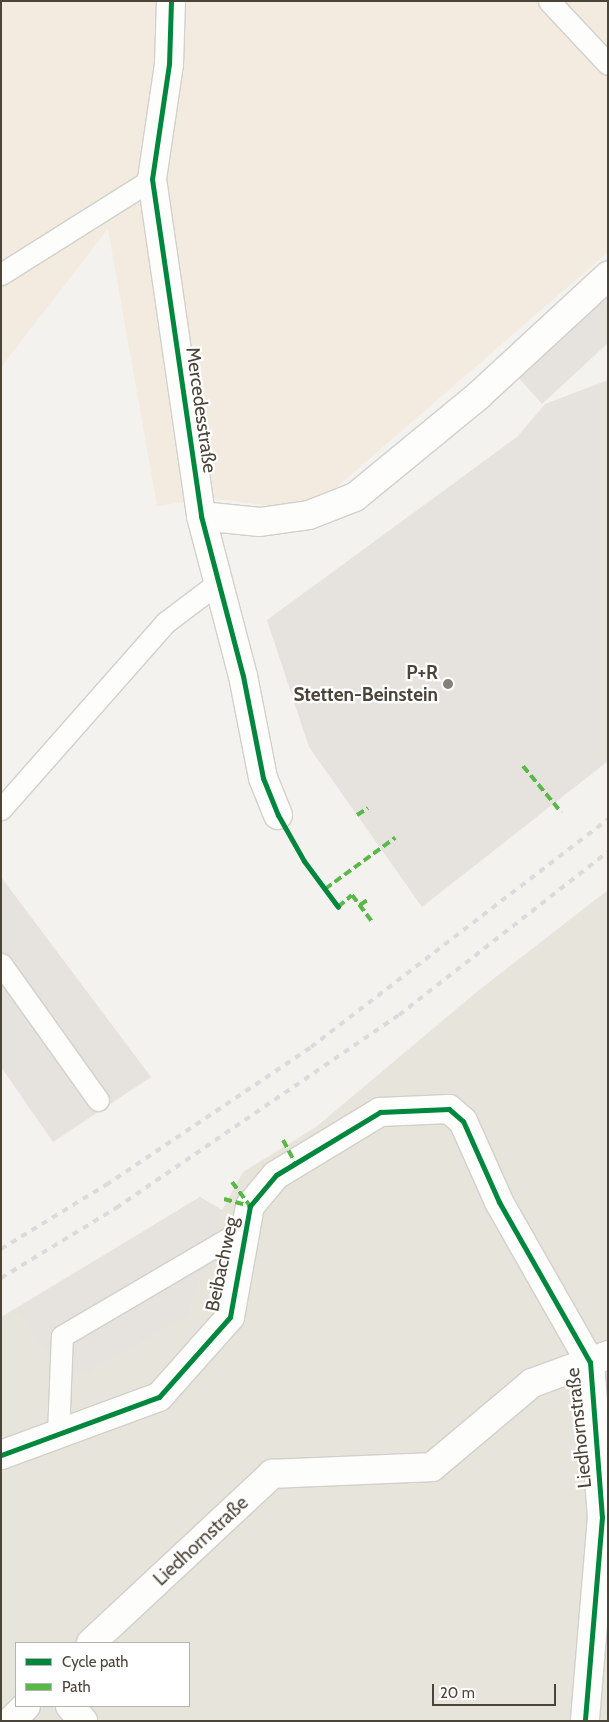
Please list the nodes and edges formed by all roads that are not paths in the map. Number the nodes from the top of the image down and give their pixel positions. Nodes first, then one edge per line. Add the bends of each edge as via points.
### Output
1 (171, 1) edge
2 (549, 1) edge
3 (608, 64) edge
4 (152, 179) junction
5 (1, 274) edge
6 (608, 276) edge
7 (201, 516) junction
8 (219, 582) junction
9 (1, 809) edge
10 (278, 815) dead end
11 (1, 964) edge
12 (98, 1100) dead end
13 (449, 1109) joint
14 (243, 1230) junction
15 (599, 1359) edge
16 (58, 1434) junction
17 (1, 1455) edge
18 (92, 1642) edge
19 (25, 1707) edge
20 (71, 1707) edge
21 (11, 1721) edge
22 (83, 1721) edge
23 (585, 1721) edge

1 - 4 street, Mercedesstraße via 169,64
2 - 3 lane
4 - 5 lane
4 - 7 street, Mercedesstraße
6 - 7 street via 479,395 355,497 310,515 260,522
7 - 8 street, Mercedesstraße
8 - 9 lane via 166,622
8 - 10 street, Mercedesstraße via 263,778
11 - 12 lane
13 - 14 street, Beibachweg via 380,1112 276,1175 250,1206
13 - 15 street, Liedhornstraße via 463,1121 499,1202
14 - 16 street, Beibachweg via 230,1317 166,1389 159,1396
14 - 16 lane via 62,1336
15 - 18 street, Liedhornstraße via 532,1383 432,1467 272,1474
15 - 23 street, Liedhornstraße via 602,1517
16 - 17 street, Beibachweg
19 - 21 street
20 - 22 street

